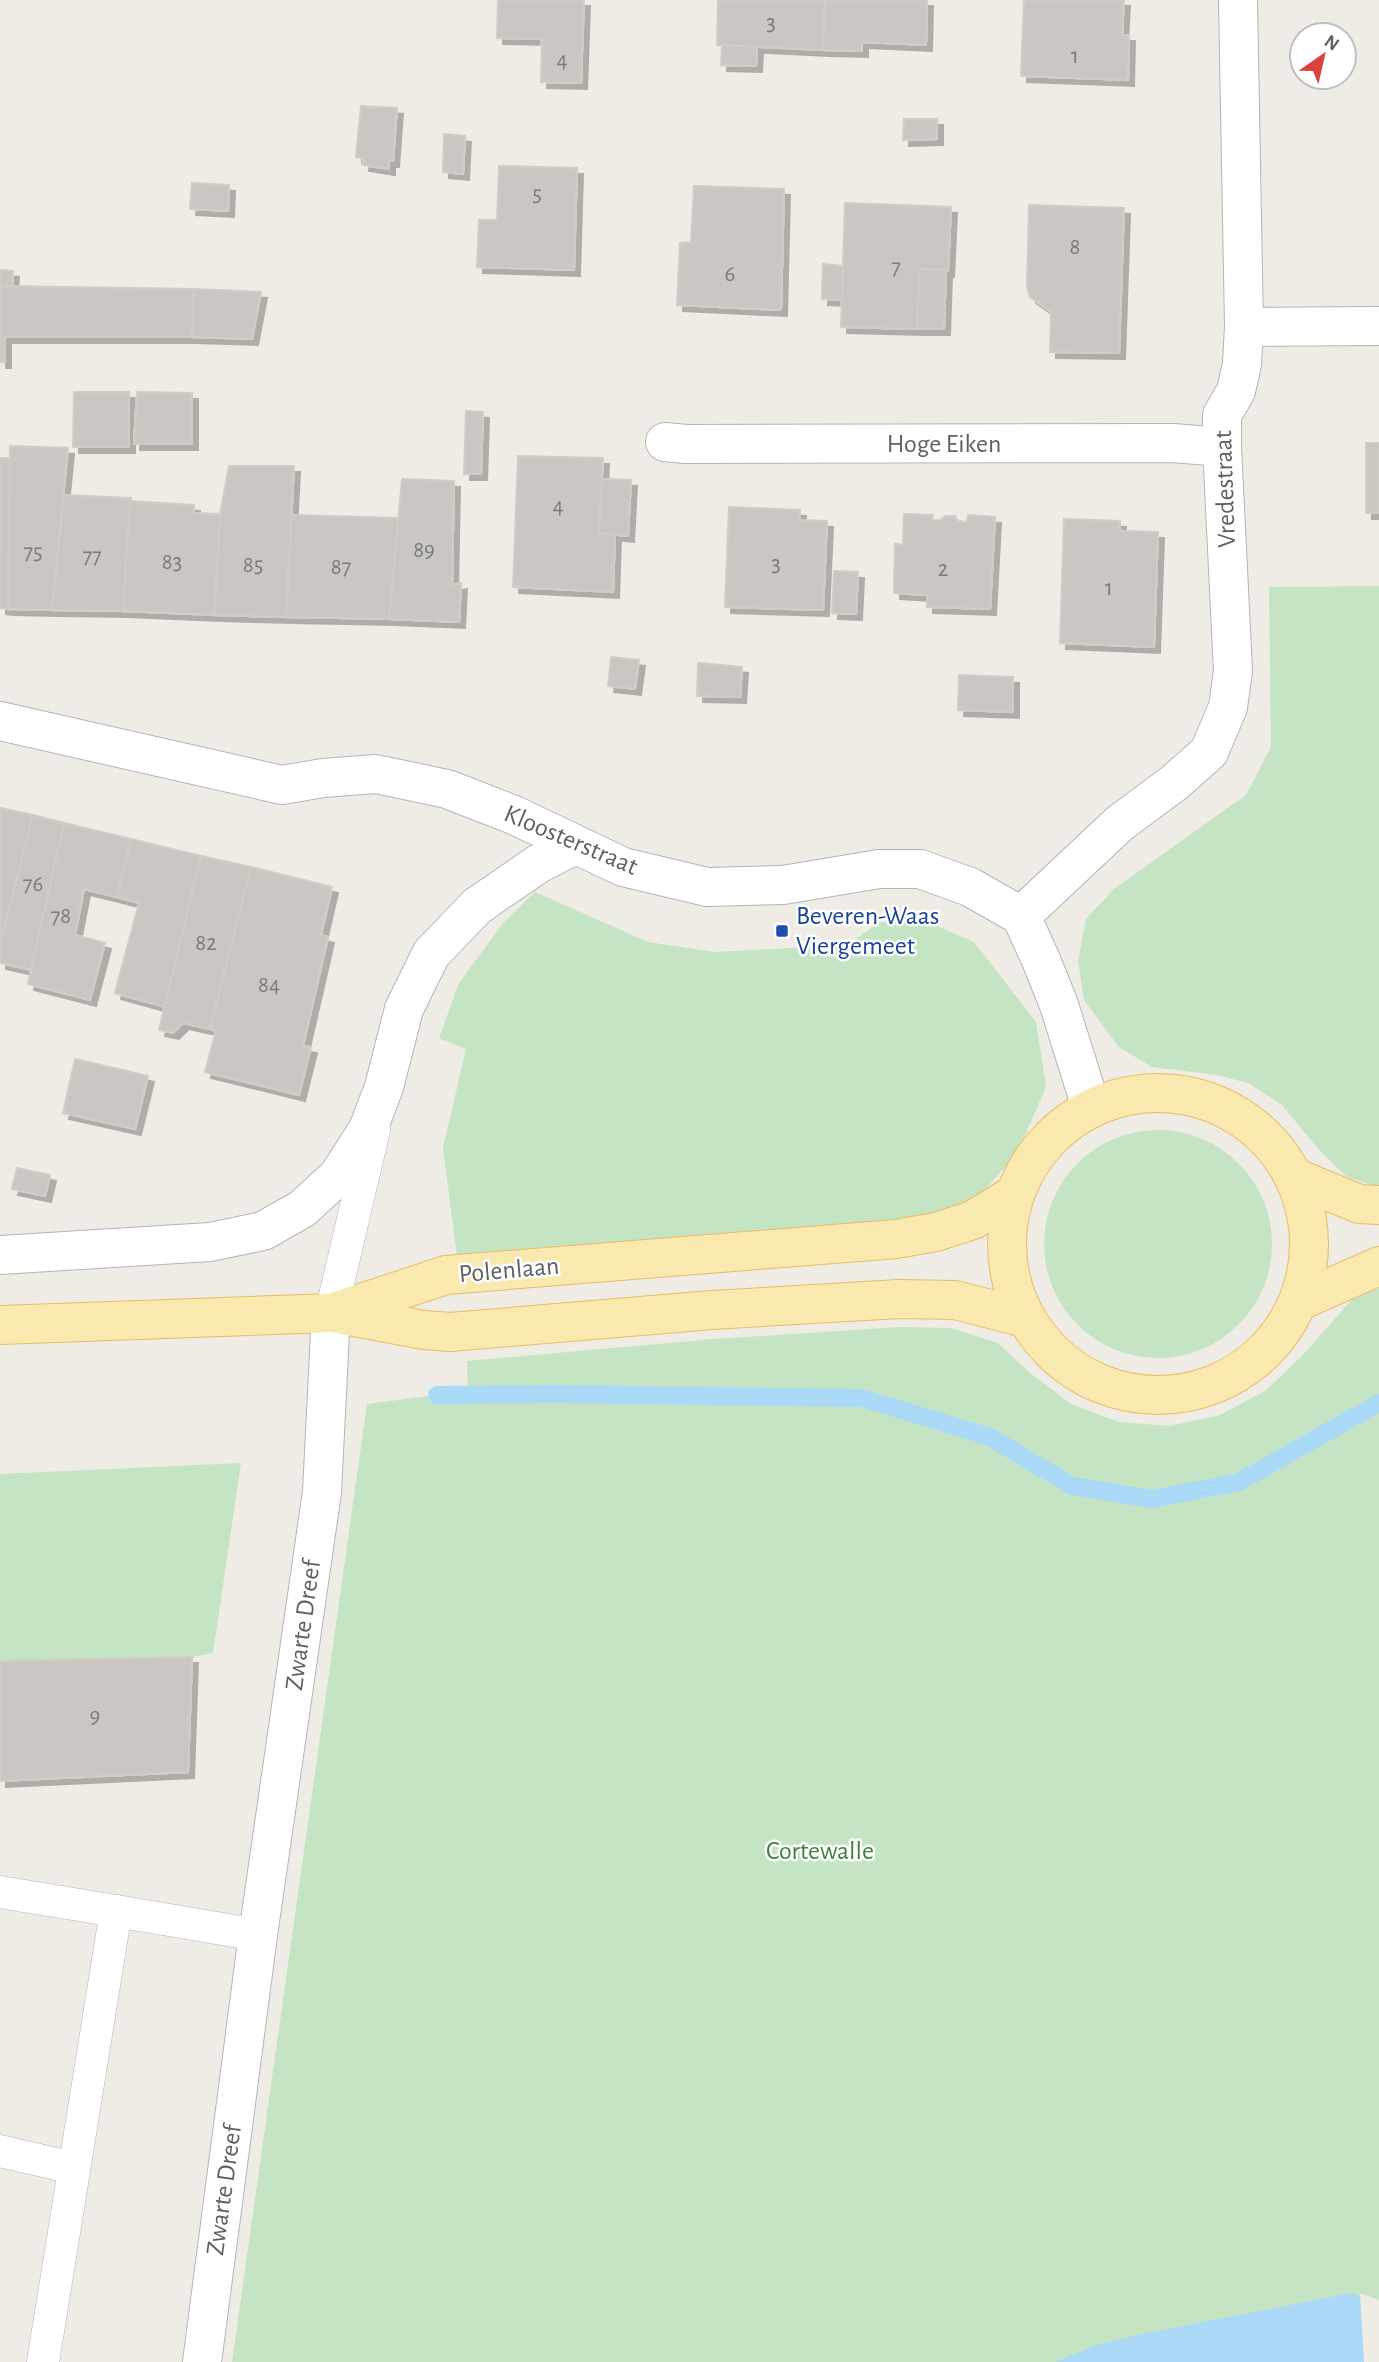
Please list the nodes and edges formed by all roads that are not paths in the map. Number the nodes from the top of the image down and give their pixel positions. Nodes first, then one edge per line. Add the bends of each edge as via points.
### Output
1 (1238, 0) edge
2 (1379, 326) edge
3 (1244, 327) junction
4 (665, 442) dead end
5 (1222, 447) junction
6 (0, 722) edge
7 (576, 845) junction
8 (1021, 916) junction
9 (384, 1087) junction
10 (1091, 1107) junction
11 (1294, 1177) junction
12 (1013, 1195) junction
13 (1379, 1205) edge
14 (0, 1255) edge
15 (1379, 1266) edge
16 (1300, 1301) junction
17 (331, 1312) junction
18 (1025, 1318) junction
19 (0, 1325) edge
20 (0, 1892) edge
21 (116, 1911) junction
22 (258, 1935) junction
23 (0, 2151) edge
24 (74, 2168) junction
25 (43, 2362) edge
26 (202, 2362) edge

1 - 3 street, Vredestraat
2 - 3 street
3 - 5 street, Vredestraat via 1237,391 1222,415
4 - 5 street, Hoge Eiken via 1173,443
5 - 8 street, Vredestraat via 1233,671 1228,706 1209,752 1099,842
6 - 7 street, Kloosterstraat via 282,785 376,774 447,789
7 - 8 street, Kloosterstraat via 623,867 707,887 783,885 878,869 920,869 970,887
7 - 9 street via 538,864 477,906 431,954 404,1009
8 - 10 street via 1059,1005
9 - 14 street via 368,1129 338,1176 302,1209 262,1231 210,1242
9 - 17 lane
10 - 11 main road via 1129,1094 1168,1092 1206,1100 1242,1118 1273,1143
10 - 12 main road via 1058,1129 1031,1159
11 - 13 main road via 1359,1204
11 - 16 main road via 1306,1207 1310,1238
12 - 17 main road, Polenlaan via 973,1220 896,1239 446,1275
12 - 18 main road via 1006,1258
15 - 16 main road
16 - 18 main road via 1279,1338 1248,1367 1210,1387 1168,1396 1125,1393 1085,1378 1051,1353
17 - 18 main road via 450,1332 899,1298 955,1300
17 - 19 main road, Polenlaan
17 - 22 street, Zwarte Dreef via 322,1492
20 - 21 lane
21 - 22 lane
21 - 24 lane
22 - 26 street, Zwarte Dreef
23 - 24 lane
24 - 25 lane

